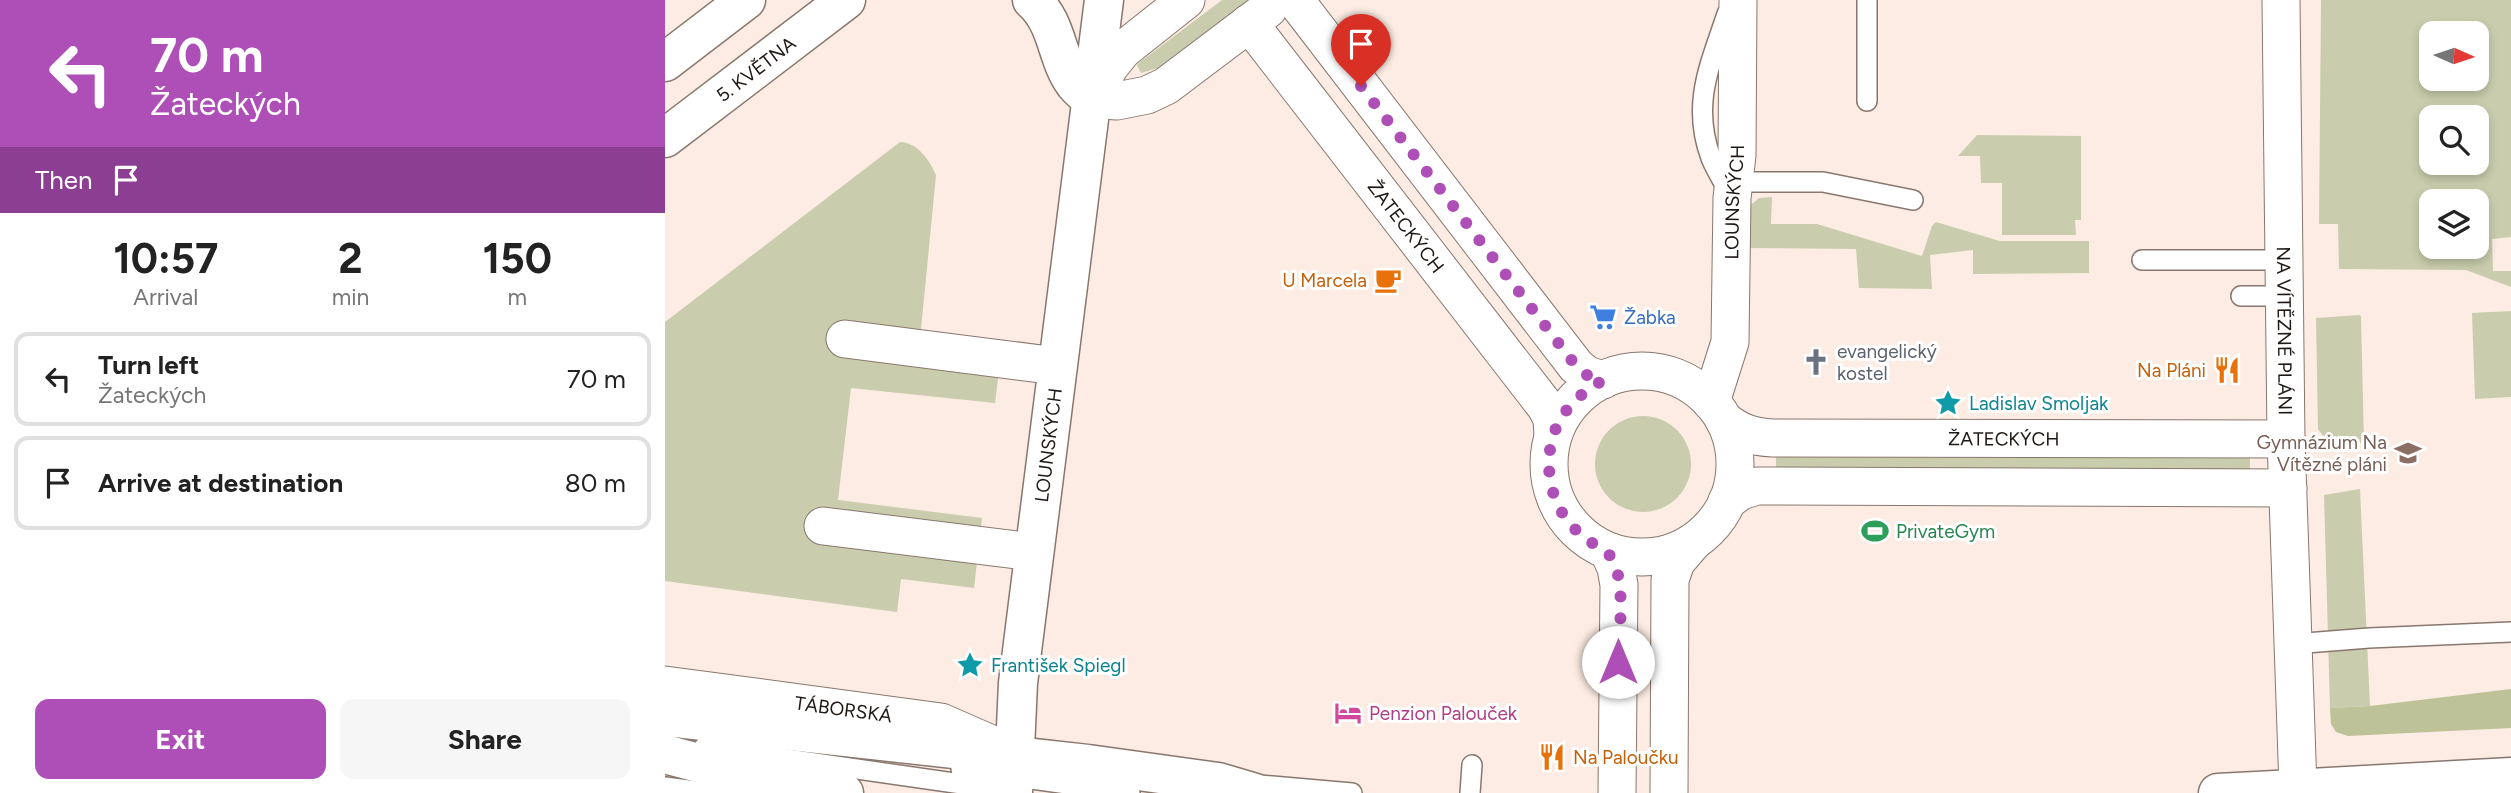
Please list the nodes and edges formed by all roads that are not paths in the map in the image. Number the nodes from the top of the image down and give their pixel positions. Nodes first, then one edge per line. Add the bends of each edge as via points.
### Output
1 (746, 0) edge
2 (846, 0) edge
3 (1032, 0) edge
4 (1104, 0) edge
5 (1186, 0) edge
6 (1281, 0) edge
7 (1295, 0) edge
8 (1732, 0) edge
9 (1738, 0) edge
10 (1867, 0) edge
11 (2281, 0) edge
12 (1249, 23) junction
13 (665, 62) edge
14 (1092, 99) junction
15 (1867, 101) dead end
16 (665, 138) edge
17 (1733, 190) junction
18 (1913, 200) dead end
19 (2284, 245) junction
20 (2142, 260) dead end
21 (2241, 296) dead end
22 (2284, 296) junction
23 (845, 339) dead end
24 (1056, 366) junction
25 (1603, 380) junction
26 (1717, 411) junction
27 (1553, 435) junction
28 (2286, 439) junction
29 (2288, 488) junction
30 (1727, 501) junction
31 (823, 526) dead end
32 (1693, 542) junction
33 (1033, 552) junction
34 (1609, 552) junction
35 (2511, 632) edge
36 (2293, 644) junction
37 (665, 685) edge
38 (665, 717) edge
39 (665, 726) edge
40 (665, 742) edge
41 (665, 754) edge
42 (1472, 765) dead end
43 (2511, 777) edge
44 (1016, 782) edge
45 (1219, 782) junction
46 (774, 783) junction
47 (665, 787) edge
48 (2450, 787) edge
49 (2298, 788) junction
50 (2391, 788) edge
51 (711, 793) edge
52 (721, 793) edge
53 (844, 793) edge
54 (1131, 793) edge
55 (1255, 793) edge
56 (1352, 793) edge
57 (1470, 793) edge
58 (1618, 793) edge
59 (1669, 793) edge
60 (2218, 793) edge

1 - 13 street
2 - 16 street, 5. KVĚTNA
3 - 14 street via 1048,19 1076,86
4 - 14 street
5 - 14 street, LOUNSKÝCH via 1123,50
6 - 12 street
7 - 25 street via 1576,366
8 - 17 lane via 1703,85 1703,121 1711,158
9 - 17 street, LOUNSKÝCH
10 - 15 lane
11 - 19 street, NA VÍTĚZNÉ PLÁNI
12 - 14 street via 1166,86 1117,101
12 - 27 street, ŽATECKÝCH via 1546,407
14 - 24 street, LOUNSKÝCH
17 - 18 lane via 1823,181
17 - 26 street, LOUNSKÝCH via 1730,342
19 - 20 lane
19 - 22 street, NA VÍTĚZNÉ PLÁNI
21 - 22 lane
22 - 28 street, NA VÍTĚZNÉ PLÁNI
23 - 24 street
24 - 33 street, LOUNSKÝCH
25 - 26 street, ŽATECKÝCH via 1642,371 1668,375 1691,386
25 - 27 street, ŽATECKÝCH via 1564,412
26 - 28 street, ŽATECKÝCH via 1737,431 1773,438
26 - 30 street, ŽATECKÝCH via 1735,460
27 - 34 street, ŽATECKÝCH via 1549,463 1552,492 1565,517 1584,538
28 - 29 street, NA VÍTĚZNÉ PLÁNI
29 - 30 street, ŽATECKÝCH via 1757,486
29 - 36 street, NA VÍTĚZNÉ PLÁNI
30 - 32 street, ŽATECKÝCH via 1713,524
31 - 33 street
32 - 34 street, ŽATECKÝCH via 1652,557
32 - 59 street, ŽATECKÝCH via 1676,562 1669,580
33 - 44 street, LOUNSKÝCH via 1018,683
34 - 58 street via 1619,584
35 - 36 lane
36 - 49 street, NA VÍTĚZNÉ PLÁNI
37 - 44 street, TÁBORSKÁ via 941,722
38 - 44 street, TÁBORSKÁ
39 - 44 lane
40 - 44 lane
41 - 46 street
42 - 57 lane
43 - 48 street
44 - 45 street, TÁBORSKÁ
44 - 54 lane
45 - 55 street, TÁBORSKÁ
45 - 56 lane
46 - 52 lane
46 - 53 street
47 - 51 lane
48 - 50 street
49 - 50 street
49 - 60 street

